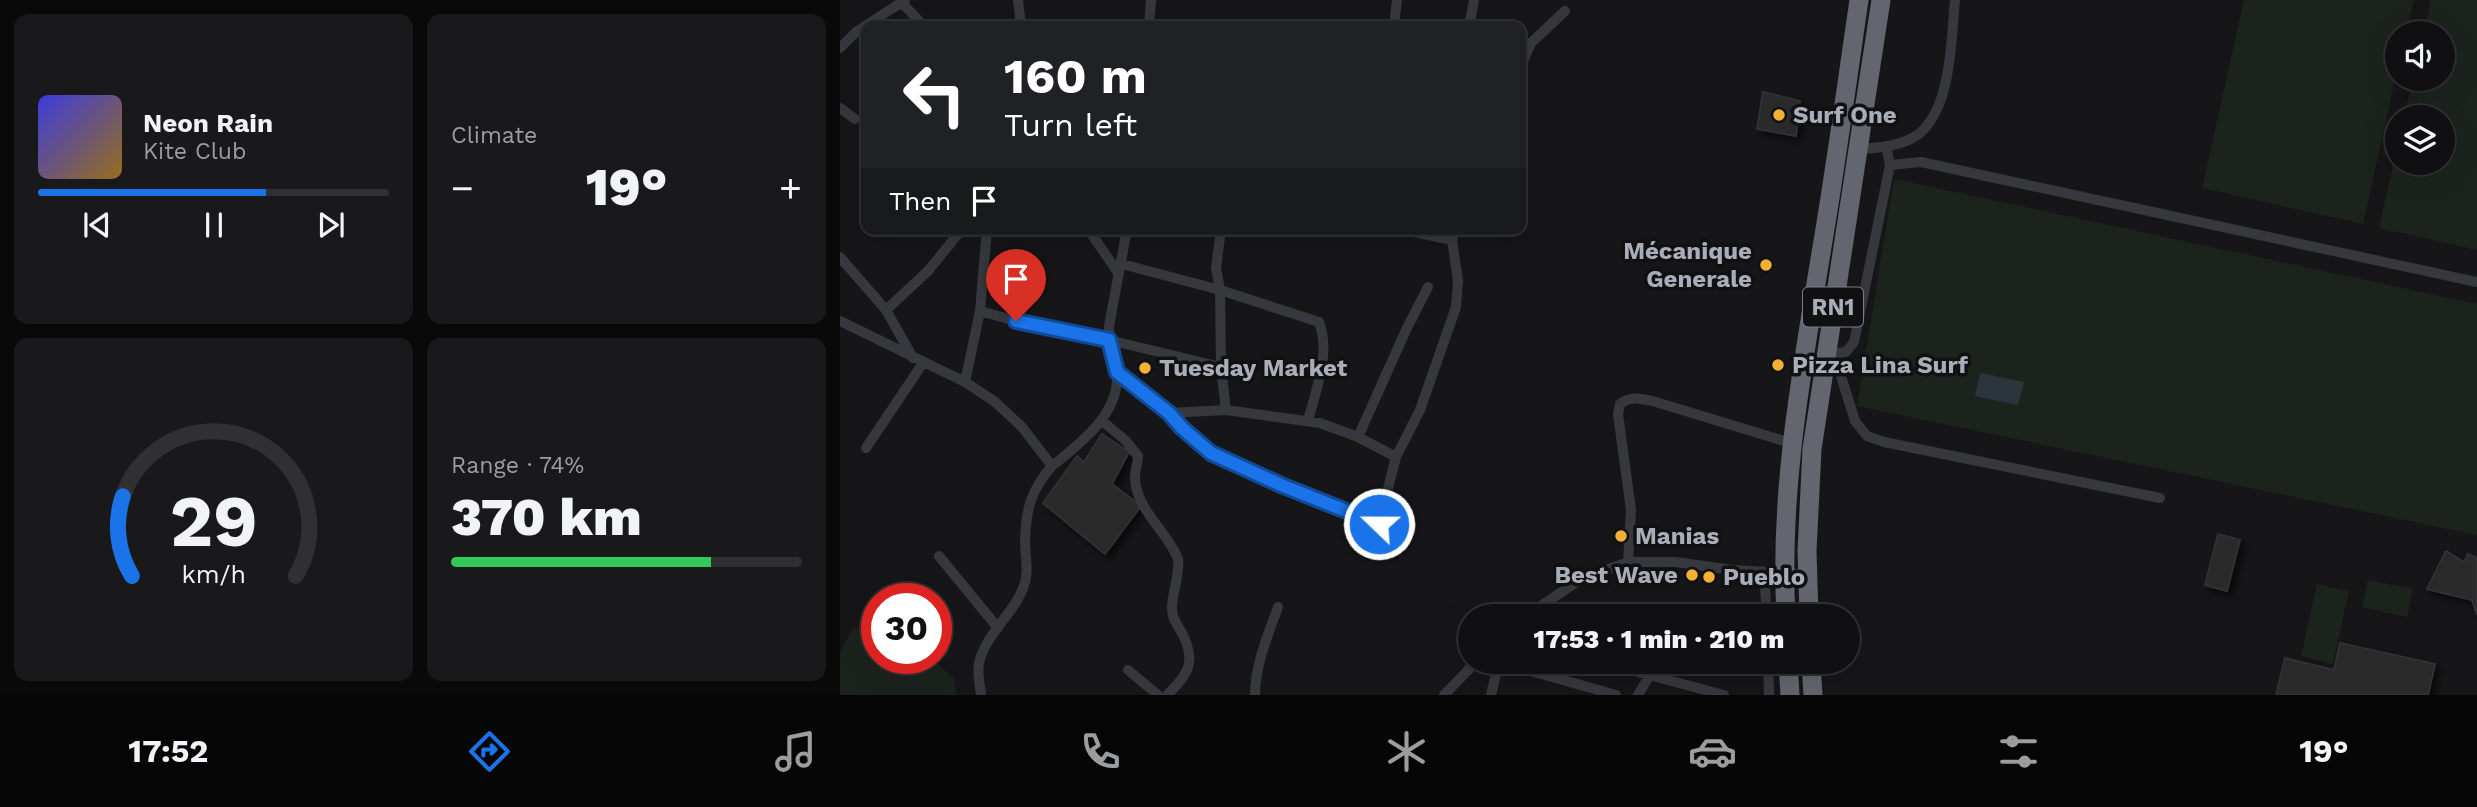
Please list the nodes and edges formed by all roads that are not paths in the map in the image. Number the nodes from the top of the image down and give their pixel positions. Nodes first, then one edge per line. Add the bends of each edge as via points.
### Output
1 (1018, 0) edge
2 (1151, 0) edge
3 (1397, 0) edge
4 (1474, 0) edge
5 (1858, 0) edge
6 (1881, 0) edge
7 (1955, 0) edge
8 (904, 1) edge
9 (1565, 11) dead end
10 (872, 21) edge
11 (920, 21) edge
12 (1020, 21) edge
13 (1149, 21) edge
14 (1395, 21) edge
15 (1470, 21) edge
16 (861, 28) edge
17 (840, 48) edge
18 (1526, 54) edge
19 (840, 108) edge
20 (855, 119) dead end
21 (1886, 146) junction
22 (1858, 149) junction
23 (1890, 166) junction
24 (957, 235) edge
25 (986, 235) edge
26 (1093, 235) edge
27 (1126, 235) edge
28 (1220, 235) edge
29 (1454, 235) edge
30 (840, 257) edge
31 (1121, 269) junction
32 (2477, 282) edge
33 (1428, 287) dead end
34 (1220, 290) junction
35 (886, 310) junction
36 (980, 311) junction
37 (840, 321) edge
38 (1109, 340) junction
39 (1805, 351) junction
40 (1830, 354) junction
41 (918, 360) junction
42 (1222, 367) junction
43 (1117, 372) junction
44 (965, 382) junction
45 (1226, 410) junction
46 (1169, 413) junction
47 (1101, 420) junction
48 (1308, 421) junction
49 (1358, 437) junction
50 (1791, 443) junction
51 (866, 448) dead end
52 (1396, 457) junction
53 (1052, 466) junction
54 (2160, 498) dead end
55 (939, 556) dead end
56 (1628, 562) junction
57 (1774, 573) junction
58 (1807, 574) junction
59 (1544, 604) edge
60 (1769, 604) edge
61 (1783, 604) edge
62 (1808, 604) edge
63 (1278, 607) dead end
64 (998, 628) junction
65 (1128, 670) dead end
66 (1464, 674) edge
67 (1496, 674) edge
68 (1542, 674) edge
69 (1647, 674) edge
70 (1768, 674) edge
71 (1789, 674) edge
72 (1812, 674) edge
73 (1650, 675) junction
74 (981, 695) edge
75 (1158, 695) edge
76 (1167, 695) edge
77 (1255, 695) edge
78 (1444, 695) edge
79 (1491, 695) edge
80 (1616, 695) edge
81 (1638, 695) edge
82 (1724, 695) edge
83 (1769, 695) edge
84 (1790, 695) edge
85 (1813, 695) edge

1 - 12 street
2 - 13 street
3 - 14 street
4 - 15 street
5 - 39 highway, RN1
6 - 22 highway, RN1
7 - 21 street via 1949,62 1932,120 1919,134
8 - 10 street
8 - 11 street
9 - 18 street via 1531,43
16 - 17 street
19 - 20 street
21 - 22 street
21 - 23 street
22 - 40 highway, RN1
23 - 32 street via 1921,162
23 - 40 street via 1854,342 1846,352
24 - 35 street via 928,271
25 - 36 street
26 - 31 street
27 - 31 street
28 - 34 street via 1216,268
29 - 52 street via 1456,307 1420,410
30 - 35 street
31 - 34 street
31 - 38 street
33 - 49 street
34 - 42 street
34 - 48 street via 1320,322 1324,350
35 - 41 street
36 - 38 street
36 - 44 street
37 - 41 street
38 - 42 street
38 - 43 street
39 - 40 street
39 - 50 highway, RN1
40 - 54 street via 1855,421 1867,436
40 - 58 highway, RN1 via 1812,449
41 - 44 street
41 - 51 street
42 - 45 street
43 - 46 street
43 - 47 street via 1111,403
44 - 53 street via 1007,411
45 - 46 street
45 - 48 street
46 - 52 street via 1211,453 1379,524
47 - 53 street
47 - 76 street via 1138,456 1136,487 1178,559 1172,613 1190,661 1185,677
48 - 49 street
49 - 52 street
50 - 56 street via 1657,402 1626,399 1618,414 1630,510
50 - 57 highway, RN1
53 - 64 street via 1029,503 1023,587
55 - 64 street
56 - 57 street via 1675,562
56 - 59 street via 1581,579
57 - 58 street
57 - 60 street
57 - 61 highway, RN1
58 - 62 highway, RN1
63 - 77 street
64 - 74 street via 979,663
65 - 75 street
66 - 78 street
67 - 79 street
68 - 80 street
69 - 73 street
70 - 83 street
71 - 84 highway
72 - 85 highway
73 - 81 street
73 - 82 street

